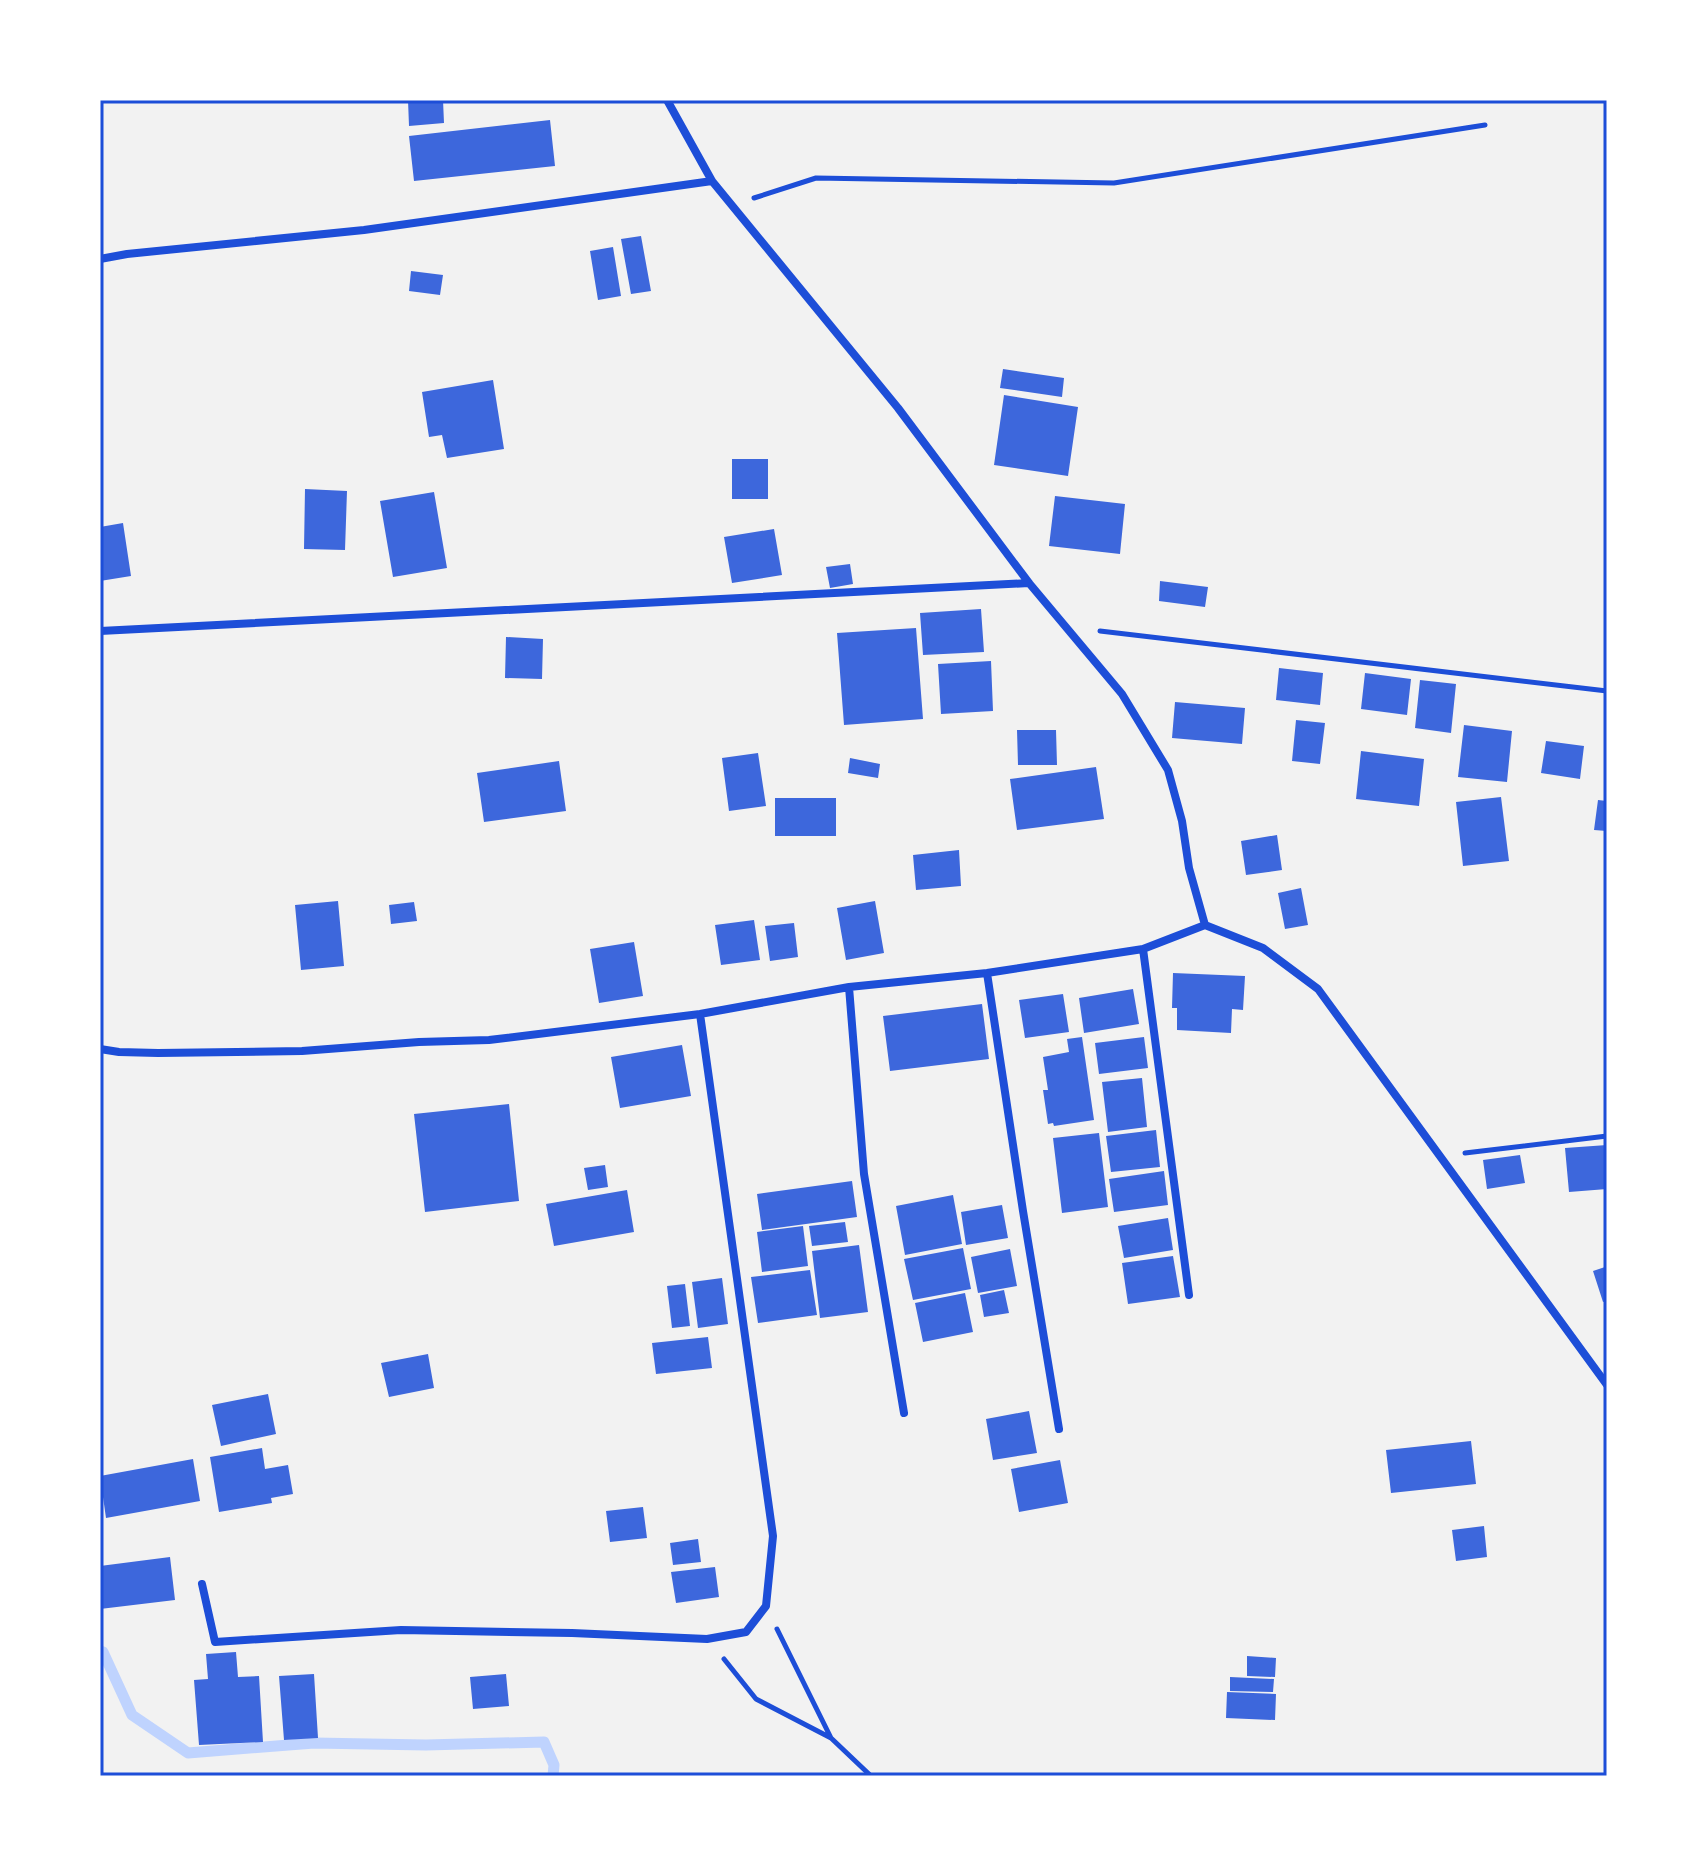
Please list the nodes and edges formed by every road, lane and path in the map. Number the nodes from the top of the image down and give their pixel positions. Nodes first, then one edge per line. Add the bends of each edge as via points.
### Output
1 (667, 100) edge
2 (1485, 125) dead end
3 (712, 181) junction
4 (733, 204) junction
5 (100, 259) edge
6 (1029, 583) junction
7 (1066, 627) junction
8 (100, 631) edge
9 (1607, 691) edge
10 (1205, 925) junction
11 (1143, 949) junction
12 (987, 973) junction
13 (849, 987) junction
14 (700, 1014) junction
15 (100, 1049) edge
16 (1607, 1136) edge
17 (1440, 1156) junction
18 (1189, 1295) dead end
19 (1607, 1385) edge
20 (904, 1413) dead end
21 (1059, 1429) dead end
22 (202, 1584) dead end
23 (766, 1606) junction
24 (707, 1639) junction
25 (831, 1738) junction
26 (871, 1776) edge

1 - 3 street
2 - 4 path via 1114,183 816,178
3 - 4 street
3 - 5 street via 364,230
4 - 6 street via 898,408
6 - 7 street
6 - 8 street
7 - 9 path
7 - 10 street via 1122,694 1168,770
10 - 11 street
10 - 17 street via 1263,948 1318,989
11 - 12 street
11 - 18 street
12 - 13 street
12 - 21 street
13 - 14 street
13 - 20 street via 864,1174
14 - 15 street via 489,1040 302,1051
14 - 23 street via 773,1536
16 - 17 path
17 - 19 street
22 - 24 street via 215,1642 401,1630
23 - 24 street via 746,1632
23 - 25 path
24 - 25 path via 756,1699
25 - 26 path

